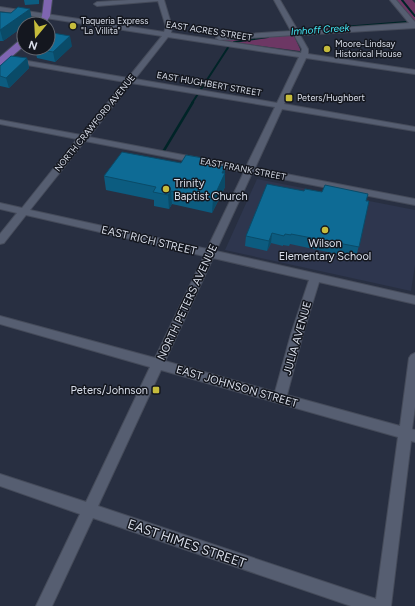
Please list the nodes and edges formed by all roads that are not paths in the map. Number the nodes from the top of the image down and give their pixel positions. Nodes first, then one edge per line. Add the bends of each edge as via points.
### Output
1 (48, 0) edge
2 (156, 0) edge
3 (161, 0) edge
4 (277, 0) edge
5 (393, 0) edge
6 (97, 4) dead end
7 (0, 9) edge
8 (46, 16) joint
9 (56, 17) edge
10 (414, 26) edge
11 (295, 31) junction
12 (167, 34) junction
13 (211, 41) junction
14 (16, 48) edge
15 (304, 55) junction
16 (1, 61) edge
17 (415, 72) edge
18 (130, 80) junction
19 (279, 106) junction
20 (0, 122) edge
21 (415, 129) edge
22 (83, 138) junction
23 (249, 170) junction
24 (415, 202) edge
25 (0, 206) edge
26 (24, 212) junction
27 (0, 241) edge
28 (210, 254) junction
29 (315, 278) junction
30 (415, 300) edge
31 (0, 320) edge
32 (415, 358) edge
33 (158, 363) junction
34 (280, 398) junction
35 (410, 434) edge
36 (0, 480) edge
37 (90, 510) junction
38 (44, 606) edge
39 (374, 606) edge
40 (383, 606) edge

1 - 8 main road
2 - 6 street
3 - 12 street via 169,26
4 - 11 street
5 - 10 street
7 - 8 street, EAST ACRES STREET
9 - 12 street, EAST ACRES STREET
10 - 11 street
11 - 13 street via 278,35 221,37
11 - 15 street via 304,49
12 - 13 street, EAST ACRES STREET
12 - 18 street, NORTH CRAWFORD AVENUE
13 - 15 street, EAST ACRES STREET
14 - 16 main road
15 - 17 street, EAST ACRES STREET
15 - 19 street, NORTH PETERS AVENUE
16 - 18 street, EAST HUGHBERT STREET via 10,60
18 - 19 street, EAST HUGHBERT STREET
18 - 22 street, NORTH CRAWFORD AVENUE
19 - 21 street, EAST HUGHBERT STREET
19 - 23 street, NORTH PETERS AVENUE
20 - 22 street, EAST FRANK STREET
22 - 23 street, EAST FRANK STREET
22 - 26 street, NORTH CRAWFORD AVENUE
23 - 24 street, EAST FRANK STREET
23 - 28 street, NORTH PETERS AVENUE
25 - 26 street, EAST RICH STREET
26 - 27 street, NORTH CRAWFORD AVENUE
26 - 28 street, EAST RICH STREET
28 - 29 street, EAST RICH STREET
28 - 33 street, NORTH PETERS AVENUE
29 - 30 street, EAST RICH STREET
29 - 34 street, JULIA AVENUE via 296,334
31 - 33 street, EAST JOHNSON STREET
32 - 35 street
33 - 34 street, EAST JOHNSON STREET
33 - 37 street, NORTH PETERS AVENUE
34 - 35 street, EAST JOHNSON STREET
35 - 40 street
36 - 37 street, EAST HIMES STREET
37 - 38 street, NORTH PETERS AVENUE
37 - 39 street, EAST HIMES STREET

